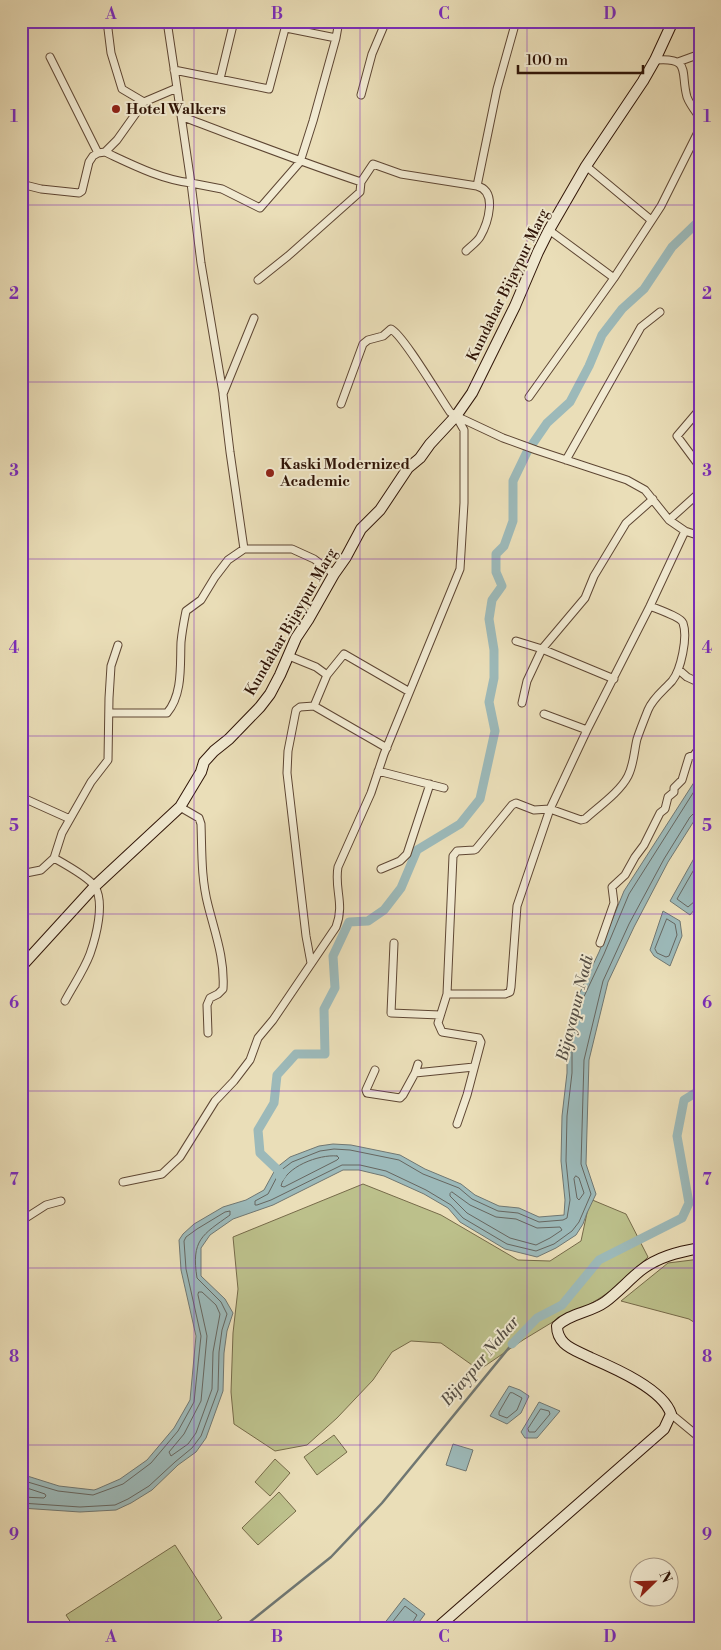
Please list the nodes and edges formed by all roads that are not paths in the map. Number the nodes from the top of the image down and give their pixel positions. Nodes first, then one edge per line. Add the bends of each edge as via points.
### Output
1 (107, 21) edge
2 (167, 21) edge
3 (234, 21) edge
4 (339, 21) edge
5 (386, 21) edge
6 (516, 21) edge
7 (673, 21) edge
8 (286, 24) edge
9 (336, 38) junction
10 (700, 54) edge
11 (50, 57) dead end
12 (655, 60) junction
13 (678, 62) junction
14 (174, 70) junction
15 (220, 79) junction
16 (177, 88) junction
17 (361, 94) dead end
18 (144, 102) junction
19 (182, 117) junction
20 (700, 118) edge
21 (700, 128) edge
22 (102, 152) junction
23 (300, 162) junction
24 (586, 166) junction
25 (361, 182) junction
26 (191, 183) junction
27 (21, 184) edge
28 (477, 186) junction
29 (651, 220) junction
30 (550, 230) junction
31 (466, 252) dead end
32 (614, 278) junction
33 (258, 280) dead end
34 (660, 312) dead end
35 (254, 318) dead end
36 (223, 394) junction
37 (529, 397) dead end
38 (341, 404) dead end
39 (700, 408) edge
40 (456, 416) junction
41 (566, 460) junction
42 (700, 467) edge
43 (700, 492) edge
44 (652, 499) junction
45 (669, 520) junction
46 (685, 531) junction
47 (700, 536) edge
48 (244, 549) junction
49 (334, 574) junction
50 (650, 606) junction
51 (516, 640) dead end
52 (118, 645) dead end
53 (542, 649) junction
54 (289, 656) junction
55 (679, 670) junction
56 (327, 675) junction
57 (614, 679) junction
58 (700, 683) edge
59 (408, 691) junction
60 (522, 703) dead end
61 (314, 706) junction
62 (109, 713) junction
63 (544, 714) dead end
64 (588, 730) junction
65 (700, 746) edge
66 (387, 748) junction
67 (378, 771) junction
68 (430, 784) junction
69 (444, 788) dead end
70 (21, 797) edge
71 (180, 807) junction
72 (550, 809) junction
73 (70, 819) junction
74 (54, 858) junction
75 (380, 869) dead end
76 (21, 874) edge
77 (95, 886) junction
78 (600, 943) dead end
79 (394, 944) dead end
80 (311, 963) junction
81 (21, 967) edge
82 (447, 994) junction
83 (65, 1001) dead end
84 (440, 1016) junction
85 (208, 1033) dead end
86 (418, 1064) dead end
87 (474, 1067) junction
88 (375, 1070) dead end
89 (415, 1073) junction
90 (457, 1124) dead end
91 (123, 1182) dead end
92 (61, 1201) dead end
93 (21, 1221) edge
94 (700, 1248) edge
95 (671, 1414) junction
96 (700, 1438) edge
97 (436, 1629) edge

1 - 18 street via 111,53 122,88
2 - 14 street
3 - 15 street
4 - 9 street
5 - 17 street via 372,54
6 - 28 street via 497,89
7 - 12 main road, Kundahar Bijaypur Marg
8 - 9 street
8 - 15 street via 269,90
9 - 23 street
10 - 13 street
11 - 22 street
12 - 13 street
12 - 24 main road, Kundahar Bijaypur Marg
13 - 20 street via 683,68 687,97
14 - 15 street
14 - 16 street
16 - 18 street
16 - 19 street
18 - 22 street via 116,140
19 - 23 street
19 - 26 street
21 - 29 street
22 - 26 street via 141,169
22 - 27 street via 89,162 79,193
23 - 25 street
23 - 26 street via 260,208 222,189
24 - 29 street
24 - 30 main road, Kundahar Bijaypur Marg
25 - 28 street via 373,164 401,174
25 - 33 street via 360,192
26 - 36 street
28 - 31 street via 484,188 490,199 479,238
29 - 32 street
30 - 32 street
30 - 40 main road, Kundahar Bijaypur Marg via 496,347
32 - 37 street
34 - 41 street via 641,327
35 - 36 street
36 - 48 street
38 - 40 street via 363,344 384,336 391,329 404,341 450,412
39 - 42 street via 677,436
40 - 41 street via 503,438
40 - 49 main road, Kundahar Bijaypur Marg via 408,468 380,510 361,529
40 - 59 street via 464,430 460,569
41 - 44 street via 627,480 645,490
43 - 45 street
44 - 45 street
44 - 53 street via 626,523 594,576 585,598
45 - 46 street
46 - 47 street
46 - 50 street
48 - 49 street via 292,549 314,559
48 - 62 street via 228,560 201,600 186,611 179,687 167,713
49 - 54 main road, Kundahar Bijaypur Marg via 296,638
50 - 55 street via 682,621 684,649
50 - 57 street
51 - 53 street
52 - 62 street via 111,666
53 - 57 street
53 - 60 street via 527,680
54 - 56 street
54 - 71 main road, Kundahar Bijaypur Marg via 260,707 204,762
55 - 58 street
55 - 72 street via 647,711 628,776 620,787 585,819
56 - 59 street via 344,654
56 - 61 street
57 - 64 street
59 - 66 street
61 - 66 street
61 - 80 street via 296,710 286,773
62 - 73 street via 108,760
63 - 64 street
64 - 72 street
65 - 78 street via 689,757 682,780 668,797 626,875 612,887 614,903
66 - 67 street
67 - 68 street
67 - 80 street via 338,867 340,916
68 - 69 street
68 - 75 street via 407,854 400,861
70 - 73 street
71 - 77 main road, Kundahar Bijaypur Marg
71 - 85 street via 199,818 201,824 202,869 224,976 223,989 210,998 207,1005
72 - 82 street via 517,906 510,992
72 - 82 street via 534,810 512,804 476,849 454,853
73 - 74 street
74 - 76 street via 41,870
74 - 77 street
77 - 81 main road, Kundahar Bijaypur Marg
77 - 83 street via 100,915 90,954
79 - 84 street via 391,1013
80 - 91 street via 258,1038 250,1060 215,1101 180,1157 162,1174
82 - 84 street
84 - 87 street via 438,1023 442,1032 479,1038 481,1042
86 - 89 street
87 - 89 street
87 - 90 street
88 - 89 street via 367,1093 400,1098
92 - 93 street via 46,1205
94 - 95 main road via 661,1258 641,1270 606,1302 557,1326 559,1336 570,1348 647,1386 669,1407
95 - 96 street
95 - 97 main road via 664,1429

